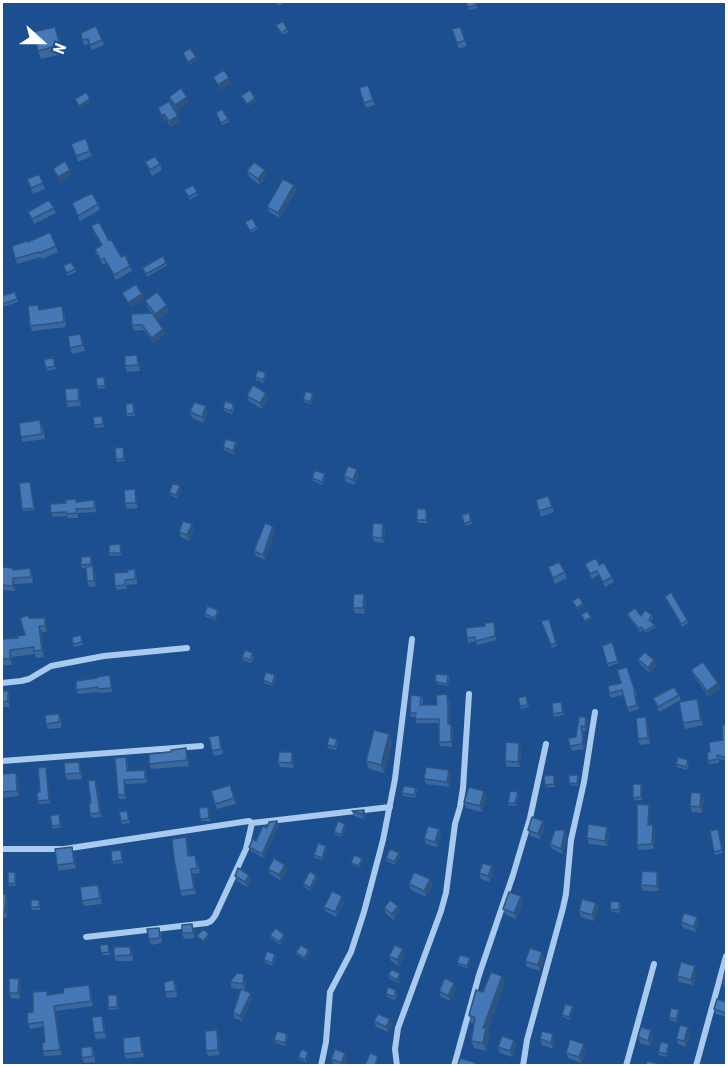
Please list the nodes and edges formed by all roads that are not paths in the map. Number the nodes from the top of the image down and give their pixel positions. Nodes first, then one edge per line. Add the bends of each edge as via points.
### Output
1 (412, 639) dead end
2 (187, 648) dead end
3 (2, 683) edge
4 (469, 694) dead end
5 (596, 711) dead end
6 (546, 744) dead end
7 (201, 746) dead end
8 (2, 761) edge
9 (390, 807) junction
10 (252, 823) junction
11 (2, 849) edge
12 (86, 937) dead end
13 (726, 956) edge
14 (654, 964) dead end
15 (321, 1065) edge
16 (396, 1065) edge
17 (454, 1065) edge
18 (523, 1065) edge
19 (626, 1065) edge
20 (696, 1065) edge

1 - 9 street
2 - 3 street via 104,656 46,668 29,679
4 - 16 street via 463,788 446,892 398,1028
5 - 18 street via 571,840 564,901
6 - 17 street via 530,819
7 - 8 street
9 - 10 street
9 - 15 street via 364,912 351,952 330,992
10 - 11 street via 64,849
10 - 12 street via 246,849 211,921
13 - 20 street
14 - 19 street

